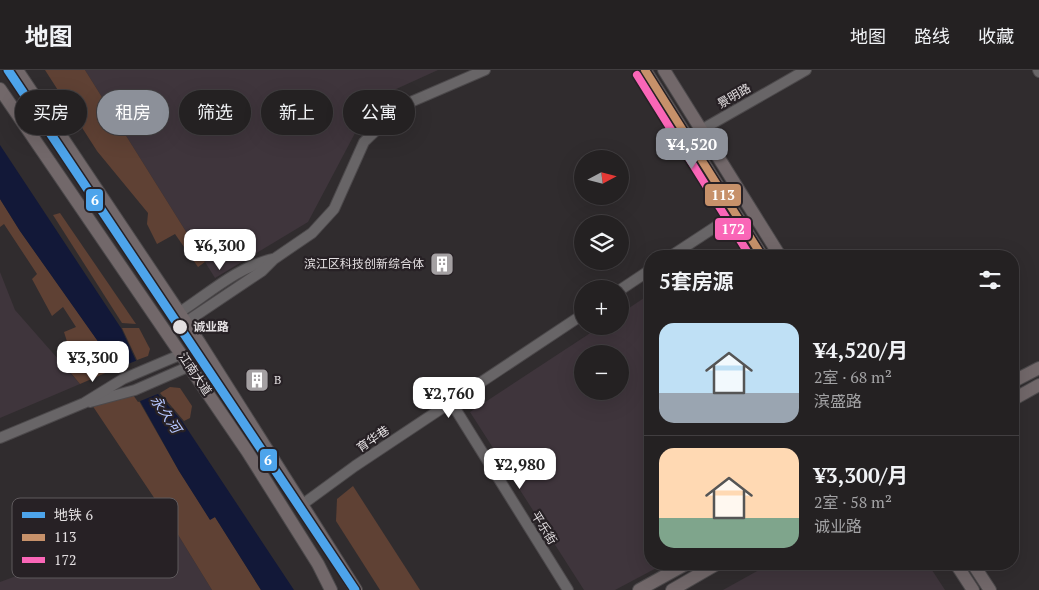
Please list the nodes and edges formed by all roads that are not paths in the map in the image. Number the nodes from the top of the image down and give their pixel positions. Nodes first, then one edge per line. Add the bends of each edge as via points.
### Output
1 (17, 70) edge
2 (485, 70) edge
3 (645, 70) edge
4 (664, 70) edge
5 (806, 70) edge
6 (0, 89) edge
7 (701, 130) junction
8 (735, 214) junction
9 (680, 250) edge
10 (758, 250) edge
11 (776, 250) edge
12 (644, 274) edge
13 (629, 284) edge
14 (183, 317) junction
15 (574, 320) edge
16 (182, 354) junction
17 (190, 366) junction
18 (1039, 368) edge
19 (1019, 378) edge
20 (1039, 385) edge
21 (1019, 396) edge
22 (451, 402) junction
23 (84, 404) junction
24 (0, 438) edge
25 (303, 504) junction
26 (675, 570) edge
27 (707, 570) edge
28 (960, 570) edge
29 (978, 570) edge
30 (331, 590) edge
31 (356, 590) edge
32 (568, 590) edge
33 (639, 590) edge
34 (672, 590) edge
35 (973, 590) edge
36 (990, 590) edge

1 - 14 main road, 江南大道
2 - 14 street via 406,104 388,118 364,142 334,209 312,233 262,271
3 - 8 main road
4 - 7 main road
5 - 7 street, 景明路
6 - 16 main road, 江南大道
7 - 11 main road
8 - 9 street
8 - 10 main road
12 - 13 street
14 - 25 main road, 江南大道
15 - 22 street, 育华巷
16 - 17 main road, 江南大道
16 - 23 street via 115,384
17 - 23 street via 112,398
17 - 30 main road, 江南大道 via 252,459
18 - 19 main road
20 - 21 main road
22 - 25 street, 育华巷
22 - 32 street, 平乐街
23 - 24 street
25 - 31 main road, 江南大道
26 - 33 main road
27 - 34 main road
28 - 35 main road
29 - 36 main road

